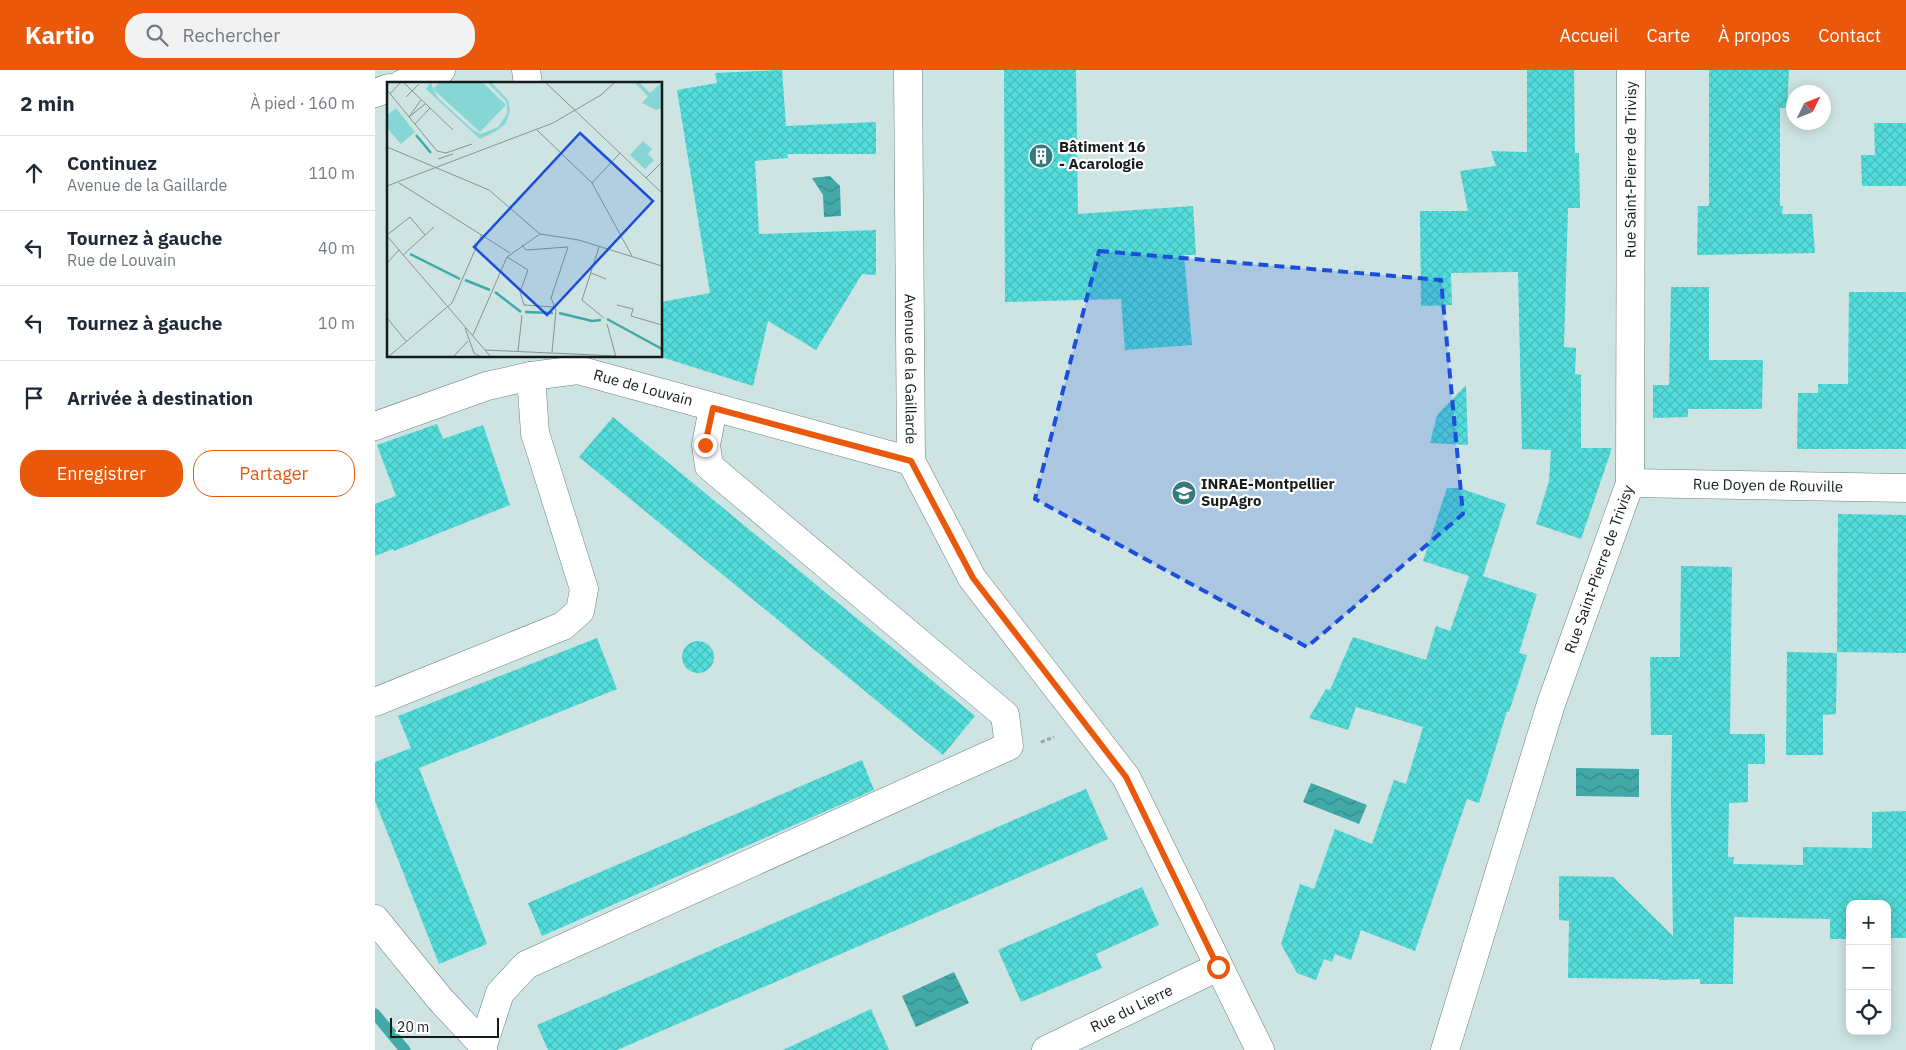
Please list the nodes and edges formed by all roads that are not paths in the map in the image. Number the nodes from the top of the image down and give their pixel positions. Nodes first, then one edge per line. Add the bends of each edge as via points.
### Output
1 (441, 70) edge
2 (908, 70) edge
3 (1631, 70) edge
4 (408, 82) edge
5 (387, 89) edge
6 (375, 93) edge
7 (577, 363) edge
8 (531, 376) junction
9 (713, 408) junction
10 (375, 426) edge
11 (911, 461) junction
12 (1630, 484) junction
13 (1906, 488) edge
14 (375, 702) edge
15 (375, 919) edge
16 (1218, 967) junction
17 (483, 1048) edge
18 (1046, 1050) edge
19 (1260, 1050) edge
20 (1445, 1050) edge

1 - 4 street
2 - 11 street, Avenue de la Gaillarde
3 - 12 street, Rue Saint-Pierre de Trivisy
5 - 6 street
7 - 8 street, Rue de Louvain
7 - 9 street, Rue de Louvain
8 - 10 street, Rue de Louvain via 487,386
8 - 14 street via 535,432 583,590 580,611 563,626
9 - 11 street, Rue de Louvain
9 - 17 street via 705,445 709,466 1005,715 1009,746 526,965 500,993
11 - 16 street, Avenue de la Gaillarde via 973,578 1126,777
12 - 13 street, Rue Doyen de Rouville
12 - 20 street, Rue Saint-Pierre de Trivisy via 1551,704
15 - 17 street
16 - 18 street, Rue du Lierre
16 - 19 street, Avenue de la Gaillarde

